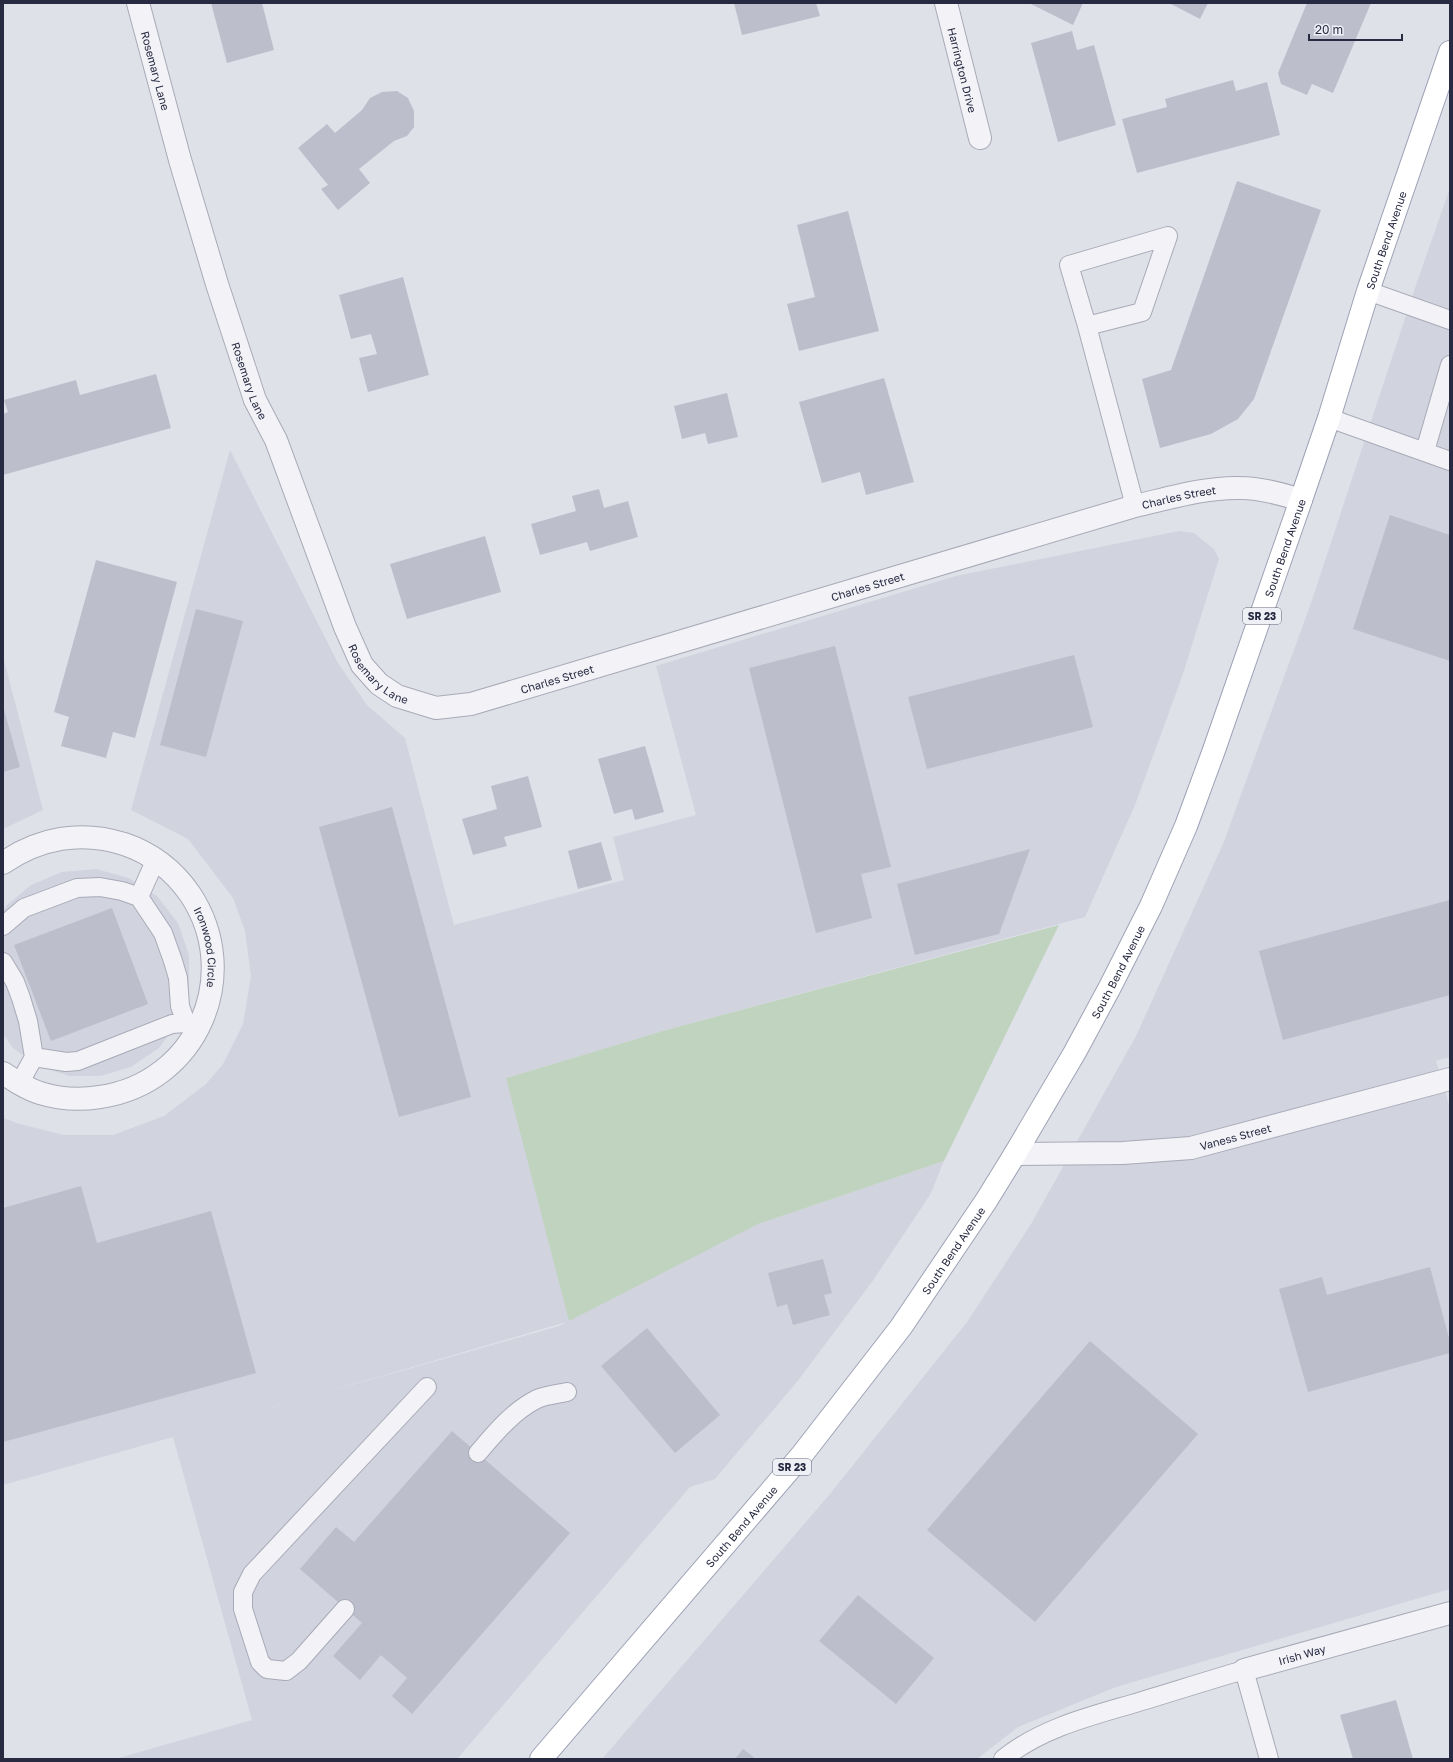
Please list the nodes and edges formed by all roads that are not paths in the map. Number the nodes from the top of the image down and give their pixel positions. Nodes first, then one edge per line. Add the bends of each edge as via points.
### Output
1 (138, 3) edge
2 (946, 3) edge
3 (1450, 52) edge
4 (980, 138) dead end
5 (1368, 291) junction
6 (1450, 320) edge
7 (1088, 326) junction
8 (1450, 365) edge
9 (1329, 418) junction
10 (1425, 451) junction
11 (1450, 461) edge
12 (1301, 500) junction
13 (1135, 506) junction
14 (436, 708) joint
15 (156, 859) junction
16 (3, 863) edge
17 (139, 897) junction
18 (3, 926) edge
19 (3, 962) edge
20 (193, 1025) junction
21 (34, 1056) junction
22 (1450, 1079) edge
23 (8, 1080) edge
24 (1015, 1154) junction
25 (427, 1387) dead end
26 (567, 1392) dead end
27 (478, 1454) dead end
28 (345, 1609) dead end
29 (1450, 1613) edge
30 (1244, 1670) junction
31 (541, 1759) edge
32 (1003, 1759) edge
33 (1269, 1759) edge

1 - 14 street, Rosemary Lane via 180,160 255,400 276,440 345,627 362,665 379,684 397,696
2 - 4 street, Harrington Drive
3 - 5 main road, South Bend Avenue / SR 23
5 - 6 lane
5 - 9 main road, South Bend Avenue / SR 23
7 - 7 lane via 1070,265 1168,236 1142,312
7 - 13 lane
8 - 10 lane
9 - 10 lane
9 - 12 main road, South Bend Avenue / SR 23
10 - 11 lane
12 - 13 street, Charles Street via 1241,488 1191,492
12 - 24 main road, South Bend Avenue / SR 23 via 1186,826 1151,906 1110,987
13 - 14 street, Charles Street via 549,682 471,704
15 - 16 street, Ironwood Circle via 111,840 87,837 63,838 40,843
15 - 17 lane
15 - 20 street, Ironwood Circle via 181,882 200,910 208,932 213,956 213,980 208,1004
17 - 18 lane via 122,891 77,888 24,908
17 - 20 lane via 163,933 178,978 180,1006
19 - 21 lane via 21,998
20 - 21 lane via 166,1026 78,1061 66,1062
20 - 23 street, Ironwood Circle via 187,1046 172,1063 154,1078 118,1094 87,1100 64,1098 41,1093
21 - 23 lane
22 - 24 street, Vaness Street via 1191,1148 1124,1153
24 - 31 main road, South Bend Avenue / SR 23 via 901,1327 810,1445
25 - 28 lane via 252,1574 243,1592 243,1609 260,1662 267,1669 286,1671 300,1660
26 - 27 lane via 529,1404 500,1427
29 - 30 street, Irish Way
30 - 32 lane via 1078,1720 1040,1735
30 - 33 lane

